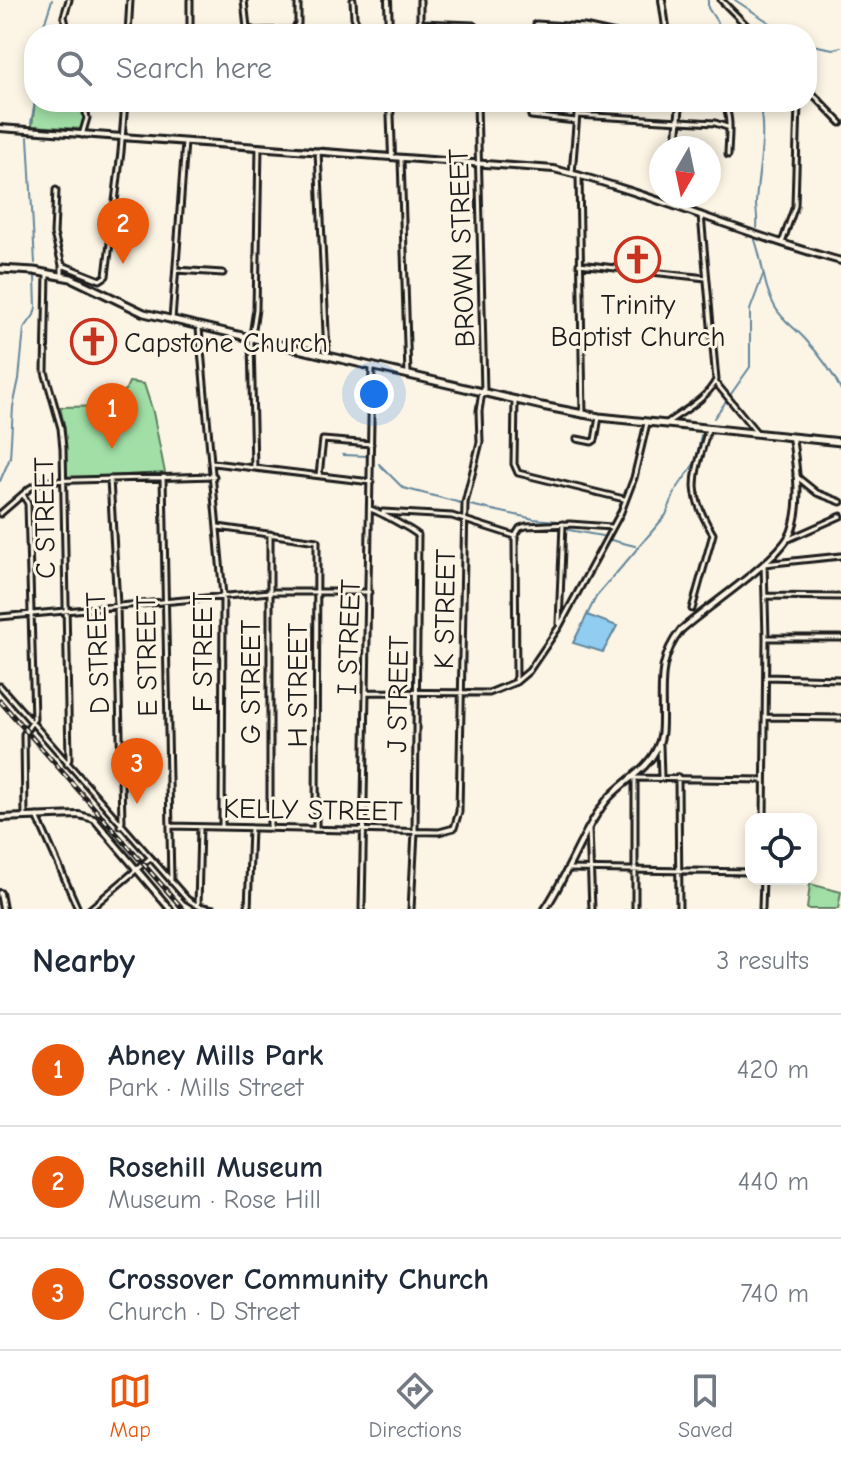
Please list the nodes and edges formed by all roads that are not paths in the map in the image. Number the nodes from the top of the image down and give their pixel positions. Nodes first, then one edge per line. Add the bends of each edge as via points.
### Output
1 (69, 0) edge
2 (130, 0) edge
3 (182, 0) edge
4 (190, 0) edge
5 (244, 0) edge
6 (298, 0) edge
7 (353, 0) edge
8 (388, 0) edge
9 (420, 0) edge
10 (662, 0) edge
11 (721, 0) edge
12 (420, 23) joint
13 (66, 24) edge
14 (129, 24) edge
15 (190, 24) edge
16 (246, 24) edge
17 (298, 24) edge
18 (357, 24) edge
19 (389, 24) edge
20 (446, 24) edge
21 (666, 24) edge
22 (745, 24) edge
23 (817, 98) edge
24 (86, 112) edge
25 (124, 112) edge
26 (390, 112) edge
27 (477, 112) edge
28 (531, 112) edge
29 (577, 112) edge
30 (679, 112) edge
31 (727, 112) edge
32 (798, 112) edge
33 (577, 118) junction
34 (678, 122) junction
35 (841, 123) edge
36 (727, 127) junction
37 (0, 128) edge
38 (82, 135) junction
39 (677, 136) edge
40 (123, 138) junction
41 (185, 142) junction
42 (259, 147) junction
43 (318, 151) junction
44 (728, 155) dead end
45 (392, 156) junction
46 (402, 157) junction
47 (478, 162) junction
48 (572, 173) junction
49 (579, 175) junction
50 (56, 190) dead end
51 (649, 194) edge
52 (685, 208) edge
53 (701, 215) junction
54 (782, 243) junction
55 (841, 261) edge
56 (579, 264) junction
57 (62, 265) junction
58 (0, 269) edge
59 (176, 270) junction
60 (47, 273) junction
61 (223, 273) dead end
62 (62, 276) junction
63 (706, 278) junction
64 (172, 320) junction
65 (199, 326) junction
66 (251, 338) junction
67 (327, 355) junction
68 (372, 367) junction
69 (408, 375) junction
70 (715, 382) junction
71 (483, 392) junction
72 (515, 399) junction
73 (583, 415) junction
74 (599, 417) junction
75 (647, 423) junction
76 (663, 425) junction
77 (708, 429) junction
78 (757, 433) junction
79 (792, 437) junction
80 (577, 439) dead end
81 (841, 442) edge
82 (371, 444) junction
83 (213, 463) junction
84 (254, 468) junction
85 (214, 476) junction
86 (318, 476) junction
87 (796, 476) junction
88 (163, 477) junction
89 (110, 479) junction
90 (63, 480) junction
91 (371, 482) junction
92 (23, 494) junction
93 (626, 500) junction
94 (841, 502) edge
95 (370, 509) junction
96 (381, 512) junction
97 (0, 514) edge
98 (841, 516) edge
99 (466, 522) junction
100 (563, 524) junction
101 (218, 527) junction
102 (611, 527) junction
103 (270, 534) junction
104 (515, 536) junction
105 (789, 539) junction
106 (841, 556) edge
107 (764, 564) junction
108 (317, 591) junction
109 (270, 592) junction
110 (369, 592) junction
111 (223, 596) junction
112 (766, 596) junction
113 (841, 597) edge
114 (165, 601) junction
115 (117, 605) junction
116 (692, 609) dead end
117 (66, 610) junction
118 (31, 613) junction
119 (0, 617) edge
120 (559, 627) junction
121 (766, 638) junction
122 (841, 638) edge
123 (766, 677) junction
124 (841, 679) edge
125 (516, 682) junction
126 (0, 686) edge
127 (366, 692) junction
128 (417, 692) junction
129 (462, 693) junction
130 (765, 717) junction
131 (841, 718) edge
132 (32, 724) junction
133 (660, 741) junction
134 (67, 764) junction
135 (661, 777) junction
136 (678, 777) junction
137 (633, 778) junction
138 (764, 780) junction
139 (764, 813) edge
140 (37, 816) junction
141 (25, 817) junction
142 (0, 818) edge
143 (120, 826) junction
144 (170, 826) junction
145 (200, 827) junction
146 (222, 827) junction
147 (454, 828) joint
148 (251, 829) junction
149 (270, 829) junction
150 (589, 829) junction
151 (316, 830) junction
152 (364, 830) junction
153 (415, 832) junction
154 (149, 859) junction
155 (568, 869) junction
156 (137, 870) junction
157 (592, 871) junction
158 (636, 871) junction
159 (678, 871) junction
160 (745, 872) edge
161 (171, 882) junction
162 (763, 885) edge
163 (0, 893) edge
164 (198, 906) junction
165 (546, 908) edge
166 (3, 909) edge
167 (78, 909) edge
168 (90, 909) edge
169 (170, 909) edge
170 (214, 909) edge
171 (248, 909) edge
172 (362, 909) edge
173 (411, 909) edge
174 (592, 909) edge
175 (635, 909) edge
176 (679, 909) edge
177 (762, 909) edge

1 - 13 street
2 - 14 street
3 - 4 street
4 - 15 street
5 - 16 street
6 - 17 street
7 - 18 street
8 - 19 street
9 - 12 street
10 - 21 street
11 - 22 street
12 - 20 street
23 - 35 street
24 - 38 street
25 - 40 street
26 - 45 street
27 - 47 street, BROWN STREET
28 - 33 street via 534,118
29 - 33 street
30 - 34 street
31 - 36 street
32 - 54 street via 795,206
33 - 34 street
33 - 48 street
34 - 36 street
34 - 39 street
36 - 44 street
37 - 38 street
38 - 40 street
40 - 41 street
40 - 57 street via 106,276 100,280
41 - 42 street
41 - 59 street
42 - 43 street
42 - 66 street
43 - 45 street
43 - 67 street
45 - 46 street
46 - 47 street
46 - 69 street
47 - 48 street
47 - 71 street, BROWN STREET
48 - 49 street
49 - 51 street
49 - 56 street
50 - 57 street via 54,234
52 - 53 street
53 - 54 street
53 - 63 street
54 - 55 street
56 - 63 street
56 - 73 street
57 - 62 street
58 - 60 main road
59 - 61 street
59 - 64 street
60 - 62 main road
60 - 90 street, C STREET via 45,372 61,428
62 - 64 main road
63 - 70 street
64 - 65 main road
65 - 66 main road
65 - 83 street, F STREET
66 - 67 main road
66 - 84 street
67 - 68 main road
68 - 69 main road
68 - 82 street, I STREET
69 - 71 main road
70 - 76 street
70 - 78 street
71 - 72 main road
71 - 99 street, K STREET
72 - 73 main road
72 - 93 street via 518,473
73 - 74 main road
74 - 75 main road
74 - 80 street via 595,440
75 - 76 main road
75 - 93 street
76 - 77 main road
77 - 78 main road
77 - 116 street via 694,493 713,534
78 - 79 main road
79 - 81 main road
79 - 87 street
82 - 86 street via 323,440
82 - 91 street, I STREET
83 - 84 street
83 - 85 street, F STREET
84 - 86 street
85 - 88 street
85 - 101 street, F STREET
86 - 91 street
87 - 94 street via 817,493
87 - 105 street via 797,509
88 - 89 street
88 - 114 street, E STREET
89 - 90 street
89 - 115 street, D STREET
90 - 92 street via 38,483
90 - 117 street, C STREET
91 - 95 street, I STREET
92 - 97 street
92 - 118 street via 28,504
93 - 102 street
95 - 96 street, J STREET
95 - 110 street, I STREET
96 - 99 street via 452,516
96 - 128 street, J STREET via 418,535
98 - 105 street
99 - 104 street
99 - 129 street, K STREET
100 - 102 street
100 - 104 street via 526,526
100 - 120 street
101 - 103 street
101 - 111 street, F STREET
102 - 120 street
103 - 108 street, H STREET via 317,541
103 - 109 street, G STREET
104 - 125 street
105 - 107 street
106 - 107 street
107 - 112 street
107 - 133 street via 670,644 662,673
108 - 109 street
108 - 110 street
108 - 151 street, H STREET
109 - 111 street
109 - 149 street, G STREET
110 - 127 street, I STREET
111 - 114 street
111 - 146 street, F STREET
112 - 113 street
112 - 121 street
114 - 115 street
114 - 144 street, E STREET
115 - 117 street
115 - 143 street, D STREET
117 - 118 street
117 - 134 street, C STREET
118 - 119 street
118 - 132 street
120 - 125 street via 536,664
121 - 122 street
121 - 123 street
123 - 124 street
123 - 130 street
125 - 129 street via 489,693
126 - 132 street
127 - 128 street
127 - 152 street, I STREET
128 - 129 street
128 - 153 street, J STREET
129 - 147 street, K STREET via 459,812
130 - 131 street
130 - 138 street
132 - 134 street
132 - 141 street via 24,734
133 - 135 street
133 - 137 street
134 - 143 street
135 - 136 street
135 - 137 street
136 - 138 street
136 - 159 street
137 - 150 street via 608,800
137 - 158 street
138 - 139 street
140 - 141 street
140 - 156 street via 94,819
140 - 167 street
141 - 142 street
143 - 154 street
144 - 145 street, KELLY STREET
144 - 161 street, E STREET
145 - 146 street, KELLY STREET
145 - 164 street
146 - 148 street, KELLY STREET
147 - 153 street, KELLY STREET
148 - 149 street, KELLY STREET
148 - 171 street
149 - 151 street, KELLY STREET
150 - 155 street
150 - 157 street
151 - 152 street, KELLY STREET
152 - 153 street, KELLY STREET
152 - 172 street, I STREET
153 - 173 street, J STREET
154 - 156 street
154 - 161 street
155 - 157 street
155 - 165 street
156 - 168 street
156 - 169 street
157 - 158 street
157 - 174 street
158 - 159 street
158 - 175 street
159 - 160 street
159 - 176 street
161 - 164 street
162 - 177 street
163 - 166 street
164 - 170 street

